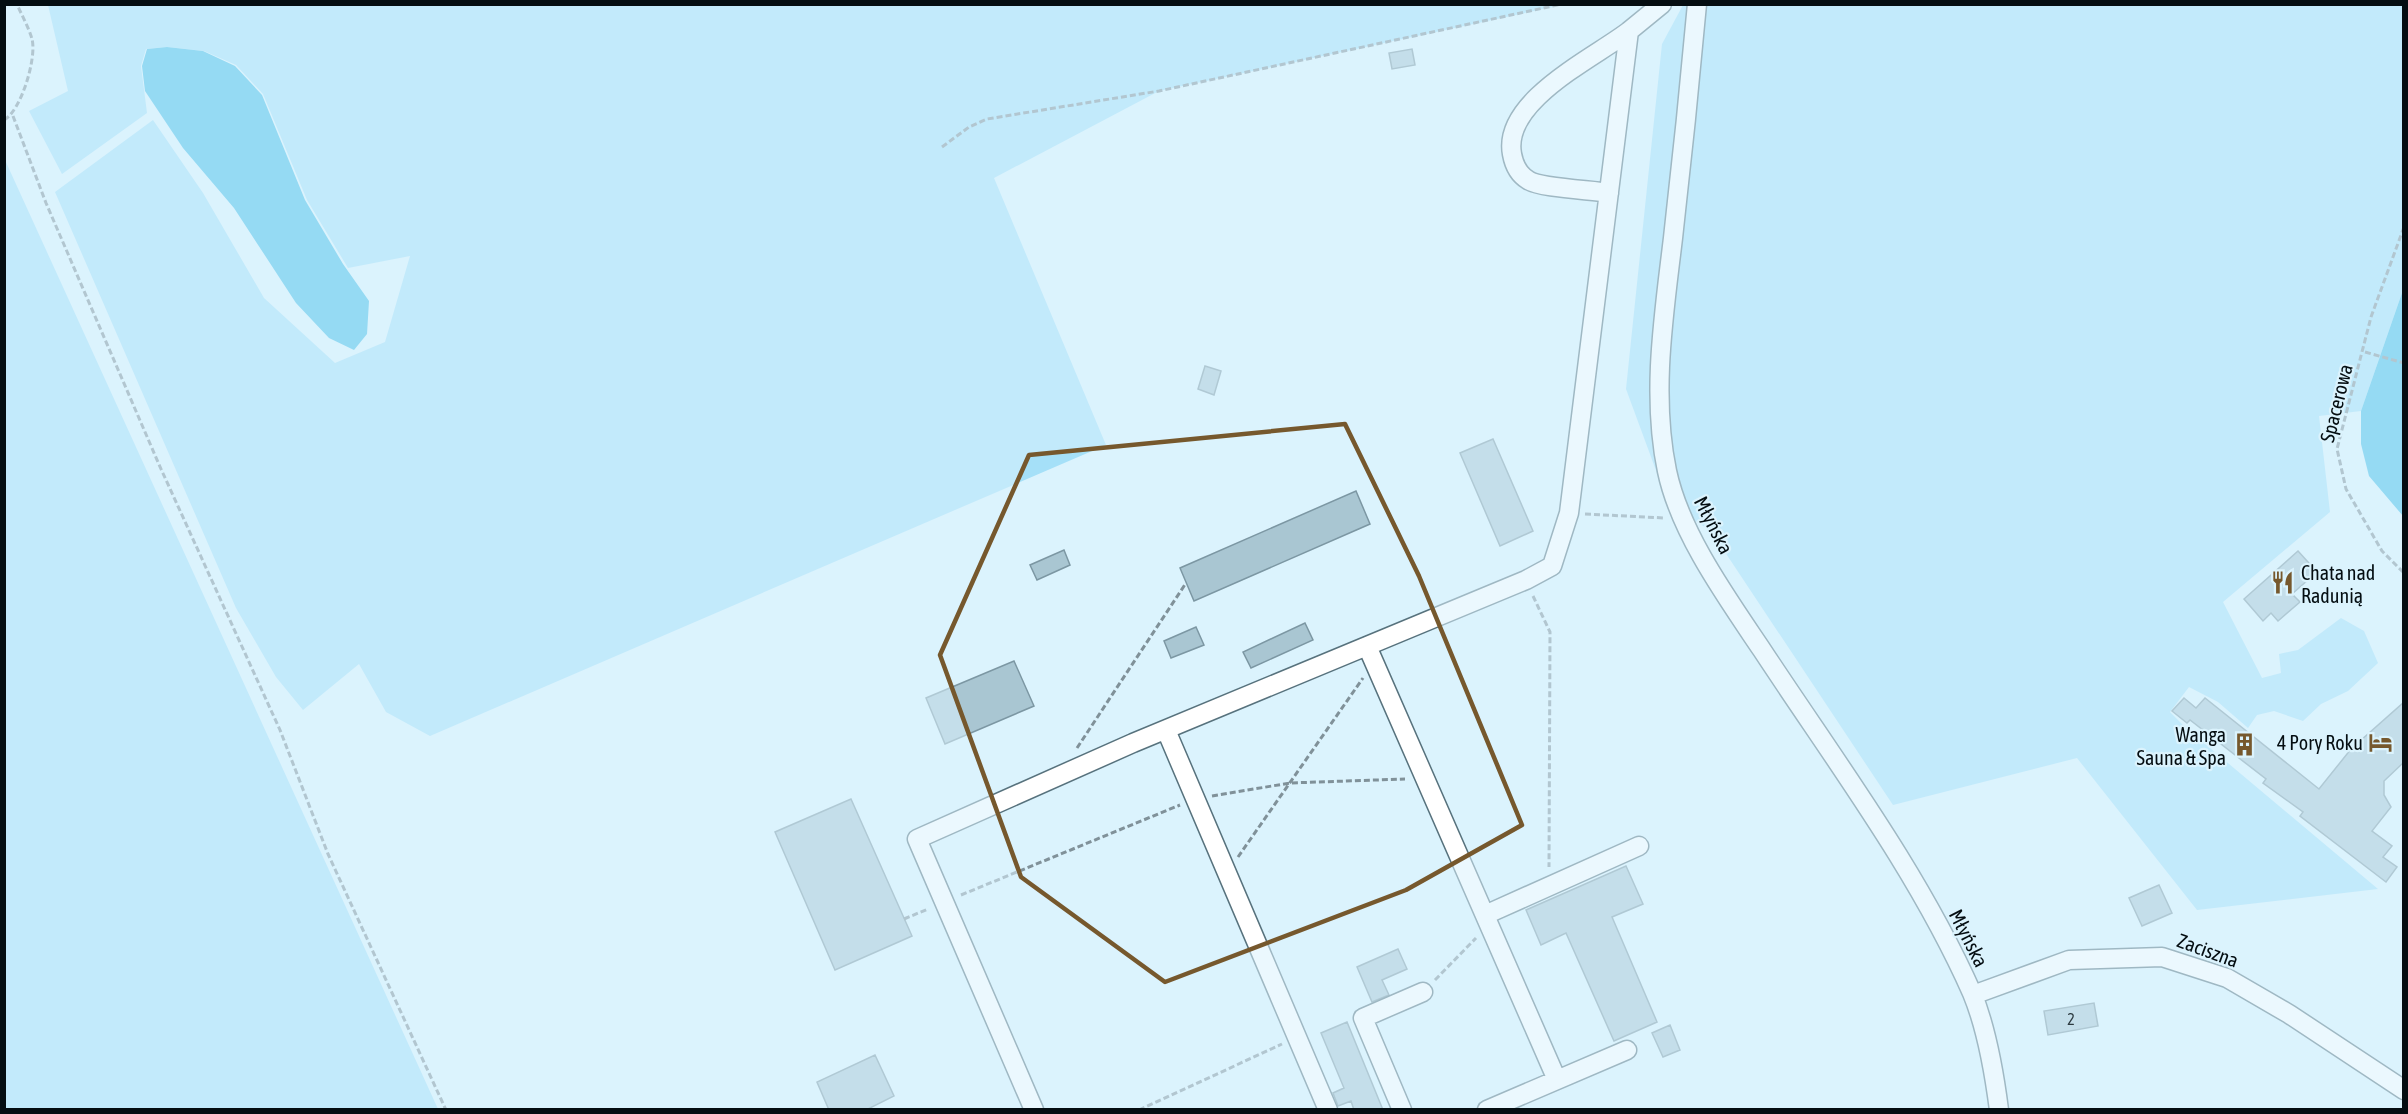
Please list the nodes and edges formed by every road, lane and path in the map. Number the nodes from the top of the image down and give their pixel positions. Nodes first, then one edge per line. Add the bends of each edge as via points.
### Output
1 (17, 4) edge
2 (1562, 4) edge
3 (1662, 4) edge
4 (1697, 4) edge
5 (1629, 31) junction
6 (13, 116) junction
7 (4, 120) edge
8 (942, 147) dead end
9 (1609, 193) junction
10 (2403, 227) edge
11 (2364, 352) junction
12 (2403, 363) edge
13 (1569, 513) junction
14 (1682, 516) junction
15 (2403, 573) edge
16 (1526, 580) junction
17 (1186, 582) dead end
18 (1371, 654) junction
19 (1166, 730) junction
20 (1058, 777) junction
21 (1425, 778) junction
22 (1290, 783) junction
23 (1195, 798) junction
24 (1639, 846) dead end
25 (1227, 873) junction
26 (1549, 887) junction
27 (944, 902) junction
28 (904, 919) dead end
29 (1487, 920) junction
30 (1423, 992) joint
31 (1973, 995) junction
32 (1297, 1037) junction
33 (1627, 1050) dead end
34 (1557, 1080) junction
35 (2403, 1090) edge
36 (446, 1110) edge
37 (1034, 1110) edge
38 (1139, 1110) edge
39 (1328, 1110) edge
40 (1402, 1110) edge
41 (1487, 1110) edge
42 (2000, 1110) edge

1 - 6 path via 33,41 29,76
2 - 8 path via 1159,91 987,119
3 - 5 street
4 - 14 street, Młyńska via 1661,340 1660,412 1667,471
5 - 9 street
5 - 9 street via 1545,89 1518,120 1510,141 1515,167 1529,181
6 - 7 path
6 - 36 path via 46,203 166,480 280,730 328,854
9 - 13 street
10 - 11 path, Spacerowa via 2371,317
11 - 12 path
11 - 15 path, Spacerowa via 2337,449 2346,489 2382,551
13 - 14 path via 1652,519
13 - 16 street via 1552,566
14 - 31 street, Młyńska via 1728,600 1921,892
16 - 18 street
16 - 26 path via 1550,632
17 - 20 path
18 - 19 street
18 - 21 street
18 - 22 path
19 - 20 street
19 - 23 street
20 - 27 street via 917,839
21 - 22 path
21 - 29 street
22 - 23 path
22 - 25 path
23 - 25 street
23 - 27 path
24 - 26 street
25 - 32 street
26 - 29 street
27 - 28 path
27 - 37 street
29 - 30 path
29 - 34 street
30 - 40 street via 1363,1018
31 - 35 street, Zaciszna via 2069,960 2162,957 2227,978
31 - 42 street, Młyńska via 1994,1070
32 - 38 path
32 - 39 street
33 - 34 street
34 - 41 street

